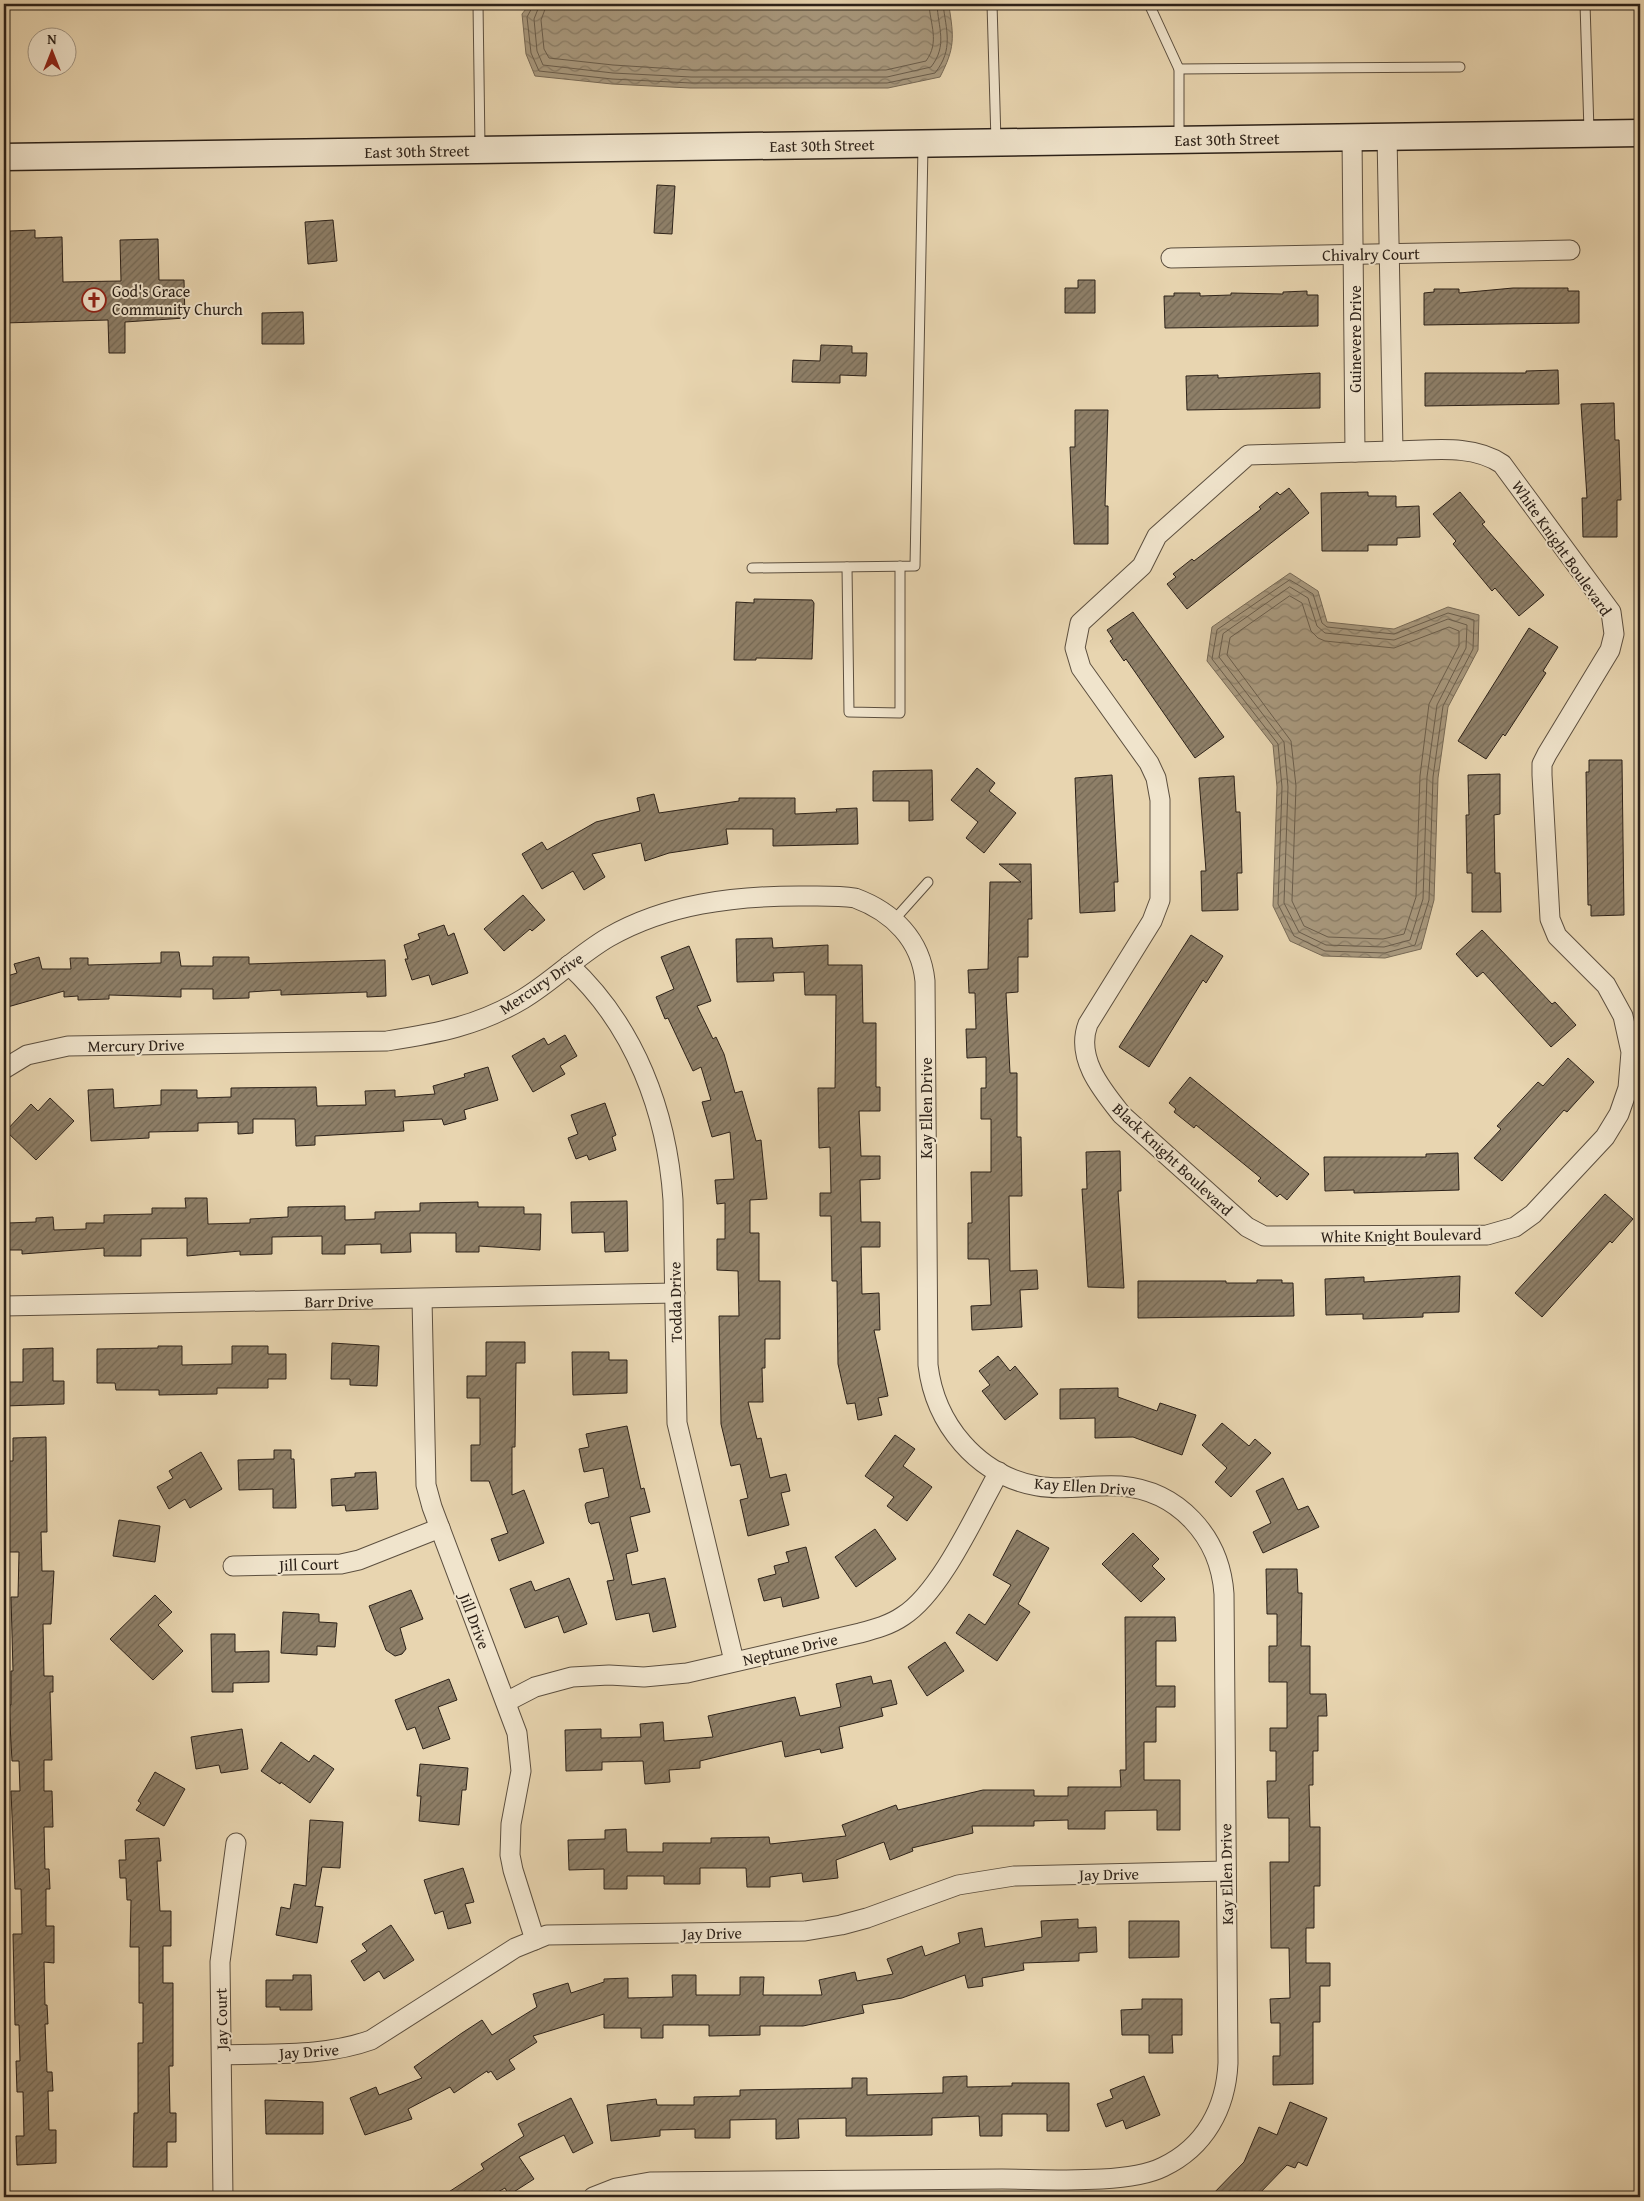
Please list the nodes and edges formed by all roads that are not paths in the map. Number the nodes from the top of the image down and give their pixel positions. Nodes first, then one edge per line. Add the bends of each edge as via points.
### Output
1 (478, 4) edge
2 (992, 4) edge
3 (1150, 4) edge
4 (1585, 4) edge
5 (1460, 67) dead end
6 (1178, 70) junction
7 (1640, 133) edge
8 (1589, 134) junction
9 (1387, 136) junction
10 (1352, 137) junction
11 (1179, 140) junction
12 (996, 142) junction
13 (923, 144) junction
14 (480, 150) junction
15 (4, 158) edge
16 (1570, 250) dead end
17 (1354, 254) junction
18 (1389, 254) junction
19 (1171, 258) dead end
20 (1385, 451) junction
21 (1355, 452) junction
22 (847, 566) junction
23 (900, 566) junction
24 (752, 568) dead end
25 (928, 882) dead end
26 (894, 920) junction
27 (569, 965) junction
28 (4, 1069) edge
29 (1259, 1235) joint
30 (675, 1293) junction
31 (422, 1299) junction
32 (4, 1306) edge
33 (999, 1472) junction
34 (440, 1528) junction
35 (233, 1566) dead end
36 (734, 1661) junction
37 (506, 1702) junction
38 (236, 1843) dead end
39 (1226, 1871) junction
40 (535, 1940) junction
41 (222, 2055) junction
42 (223, 2197) edge
43 (593, 2197) edge

1 - 14 lane
2 - 12 lane
3 - 6 lane
4 - 8 lane
5 - 6 lane
6 - 11 lane
7 - 8 main road, East 30th Street
8 - 9 main road, East 30th Street
9 - 10 main road, East 30th Street
9 - 18 street
10 - 11 main road, East 30th Street
10 - 17 street, Guinevere Drive
11 - 12 main road, East 30th Street
12 - 13 main road, East 30th Street
13 - 14 main road, East 30th Street
13 - 23 lane via 915,566
14 - 15 main road, East 30th Street
16 - 18 street, Chivalry Court
17 - 18 street, Chivalry Court
17 - 19 street, Chivalry Court
17 - 21 street, Guinevere Drive
18 - 20 street
20 - 21 street, Black Knight Boulevard
20 - 29 street, White Knight Boulevard via 1473,450 1502,464 1611,612 1614,634 1610,650 1547,754 1542,774 1550,919 1557,936 1606,985 1623,1016 1630,1043 1630,1080 1619,1114 1605,1137 1533,1214 1515,1227 1487,1234
21 - 29 street, Black Knight Boulevard via 1248,455 1157,536 1142,566 1080,623 1075,642 1081,668 1149,763 1160,800 1161,883 1158,909 1088,1024 1084,1042 1087,1062 1122,1115
22 - 23 lane
22 - 23 lane via 849,712 900,713
22 - 24 lane
25 - 26 lane
26 - 27 street, Mercury Drive via 872,904 846,897 740,897 658,915 607,938
26 - 33 street, Kay Ellen Drive via 918,952 925,981 928,1354 931,1383 944,1418 954,1433 973,1454
27 - 28 street, Mercury Drive via 525,998 493,1015 424,1037 387,1041 68,1046 27,1055
27 - 30 street, Todda Drive via 615,1020 642,1067 658,1110 671,1172
30 - 31 street, Barr Drive
30 - 36 street, Todda Drive via 680,1438
31 - 32 street, Barr Drive
31 - 34 street, Jill Drive via 425,1476 429,1499
33 - 36 street, Neptune Drive via 936,1584 903,1616 860,1633
33 - 39 street, Kay Ellen Drive via 1043,1487 1120,1486 1156,1494 1194,1520 1210,1542 1220,1567 1224,1594
34 - 35 street, Jill Court via 341,1564
34 - 37 street, Jill Drive
36 - 37 street, Neptune Drive via 678,1674 572,1678 535,1687
37 - 40 street, Jill Drive via 521,1755 510,1855
38 - 41 street, Jay Court via 222,1943
39 - 40 street, Jay Drive via 1014,1876 958,1885 868,1918 805,1931 555,1934
39 - 43 street, Kay Ellen Drive via 1226,2088 1207,2131 1164,2167 1137,2176 1111,2178 650,2182 616,2188
40 - 41 street, Jay Drive via 515,1948 371,2040 324,2052
41 - 42 street, Jay Court

